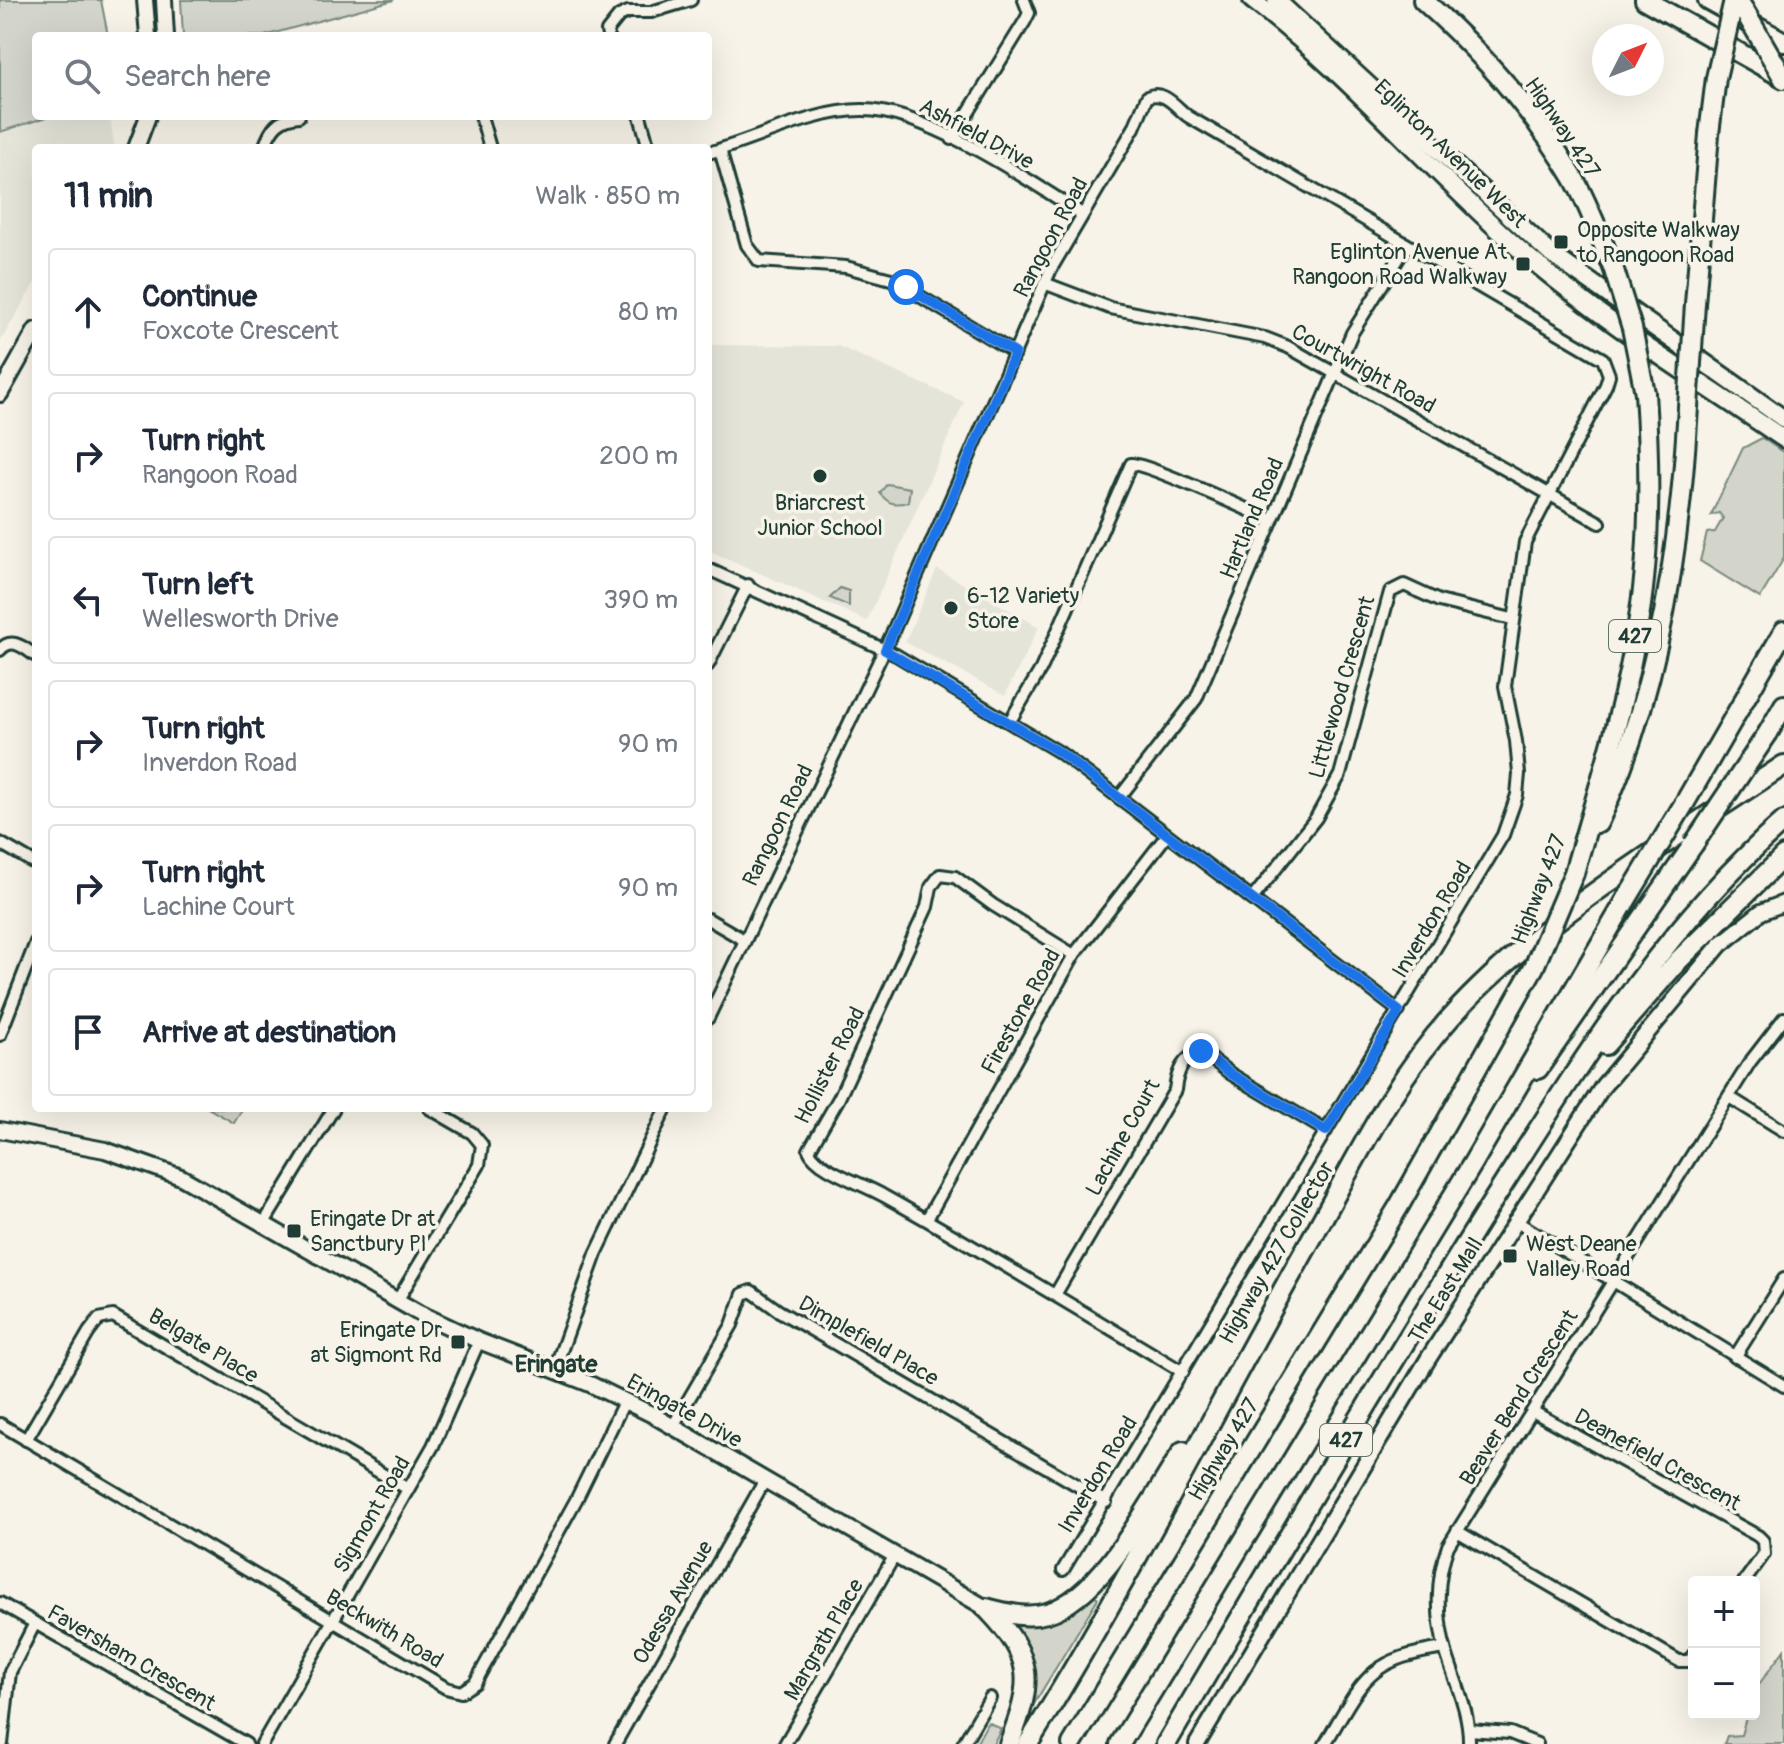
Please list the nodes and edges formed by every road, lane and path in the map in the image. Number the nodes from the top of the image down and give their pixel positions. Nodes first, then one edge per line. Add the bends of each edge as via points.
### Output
1 (145, 0) edge
2 (164, 0) edge
3 (691, 0) edge
4 (1024, 0) edge
5 (1252, 0) edge
6 (1276, 0) edge
7 (1423, 0) edge
8 (1639, 0) edge
9 (1645, 0) edge
10 (1708, 0) edge
11 (1736, 0) edge
12 (1681, 21) junction
13 (148, 32) edge
14 (166, 32) edge
15 (607, 32) edge
16 (1784, 42) edge
17 (1784, 79) edge
18 (146, 120) edge
19 (281, 120) edge
20 (482, 120) edge
21 (641, 120) edge
22 (952, 139) junction
23 (138, 144) edge
24 (266, 144) edge
25 (489, 144) edge
26 (648, 144) edge
27 (714, 151) edge
28 (1082, 214) junction
29 (1407, 245) junction
30 (1044, 283) junction
31 (32, 337) edge
32 (1015, 353) junction
33 (1335, 373) junction
34 (0, 394) edge
35 (1784, 419) edge
36 (1784, 439) edge
37 (1547, 495) junction
38 (1271, 520) junction
39 (1600, 523) dead end
40 (712, 571) edge
41 (748, 585) junction
42 (1512, 619) junction
43 (1784, 631) edge
44 (0, 650) edge
45 (885, 650) junction
46 (32, 654) edge
47 (712, 657) edge
48 (1784, 705) edge
49 (1010, 721) junction
50 (1780, 768) edge
51 (1119, 798) junction
52 (1784, 821) edge
53 (1167, 835) junction
54 (0, 843) edge
55 (1784, 856) edge
56 (32, 862) edge
57 (1574, 873) junction
58 (1252, 899) junction
59 (1784, 903) edge
60 (712, 921) edge
61 (744, 940) junction
62 (32, 952) edge
63 (1074, 955) junction
64 (712, 1009) edge
65 (1399, 1011) junction
66 (1784, 1018) edge
67 (0, 1035) edge
68 (1729, 1097) junction
69 (332, 1112) edge
70 (436, 1112) edge
71 (664, 1112) edge
72 (0, 1130) edge
73 (1326, 1131) junction
74 (1784, 1131) edge
75 (1533, 1139) junction
76 (1473, 1163) junction
77 (927, 1219) junction
78 (1514, 1220) junction
79 (264, 1223) junction
80 (1784, 1279) edge
81 (1613, 1283) junction
82 (1055, 1295) junction
83 (397, 1301) junction
84 (479, 1341) junction
85 (1735, 1357) junction
86 (555, 1368) junction
87 (1183, 1372) junction
88 (1233, 1376) junction
89 (1784, 1386) edge
90 (625, 1400) junction
91 (1534, 1412) junction
92 (0, 1424) edge
93 (673, 1426) junction
94 (26, 1440) junction
95 (765, 1480) junction
96 (408, 1489) junction
97 (1106, 1502) junction
98 (1457, 1531) junction
99 (895, 1555) junction
100 (1063, 1570) dead end
101 (1748, 1576) edge
102 (0, 1603) edge
103 (986, 1608) junction
104 (333, 1620) junction
105 (34, 1625) junction
106 (1445, 1648) junction
107 (1688, 1661) edge
108 (990, 1698) dead end
109 (1469, 1730) junction
110 (2, 1744) edge
111 (246, 1744) edge
112 (262, 1744) edge
113 (615, 1744) edge
114 (785, 1744) edge
115 (963, 1744) edge
116 (1009, 1744) edge
117 (1028, 1744) edge
118 (1072, 1744) edge
119 (1120, 1744) edge
120 (1166, 1744) edge
121 (1197, 1744) edge
122 (1325, 1744) edge
123 (1469, 1744) edge
124 (1537, 1744) edge

1 - 13 main road
2 - 14 main road
3 - 15 street via 619,16
4 - 22 street via 1029,13 1025,21
5 - 36 main road, Eglinton Avenue West via 1556,280
6 - 35 main road, Eglinton Avenue West via 1551,254
7 - 57 highway, Highway 427 / 427, bridge via 1486,62 1573,178 1613,267 1645,393 1648,497 1639,618
8 - 12 highway
9 - 12 highway
10 - 16 highway
11 - 17 highway, bridge
11 - 57 highway, bridge via 1716,78 1709,134 1669,577 1644,693 1617,782
12 - 17 highway
18 - 23 main road
19 - 24 street
20 - 25 street
21 - 26 street
22 - 27 street, Ashfield Drive via 905,116 859,110
22 - 28 street, Ashfield Drive
27 - 32 street via 747,245 759,261 846,267 891,279
28 - 29 street, Rangoon Road via 1142,106 1155,94
28 - 30 street, Rangoon Road
29 - 33 street, Hartland Road via 1352,333
29 - 37 street, Rangoon Road via 1603,359 1609,375 1606,385
30 - 32 street, Rangoon Road
30 - 33 street, Courtwright Road via 1110,308 1265,338
31 - 34 main road
32 - 45 street, Rangoon Road
33 - 37 street, Courtwright Road
33 - 38 street, Hartland Road
37 - 39 street, Courtwright Road
37 - 42 street, Inverdon Road via 1525,542
38 - 49 street via 1141,463 1131,464 1041,669
38 - 51 street, Hartland Road via 1196,699
40 - 41 street
41 - 45 street
41 - 47 street
42 - 58 street, Littlewood Crescent via 1439,601 1404,585 1390,592 1340,775 1316,818
42 - 65 street, Inverdon Road via 1505,686 1519,774 1511,817
43 - 76 highway, 427, bridge
44 - 46 street via 15,643
45 - 49 street
45 - 61 street, Rangoon Road
48 - 76 highway, bridge
49 - 51 street
50 - 88 highway, Highway 427 Collector via 1549,929 1494,973 1448,1020 1393,1095
51 - 53 street
52 - 75 highway, 427 via 1663,946
53 - 58 street
53 - 63 street, Firestone Road
54 - 56 street
55 - 75 highway via 1653,989
57 - 118 highway, Highway 427 / 427, bridge via 1534,967 1399,1206
58 - 65 street
59 - 78 main road, The East Mall via 1744,924 1675,995 1603,1086
60 - 61 street
61 - 64 street, Rangoon Road
62 - 67 street
63 - 77 street, Firestone Road
63 - 77 street, Hollister Road via 955,877 944,874 934,881 921,921 839,1098 809,1150 821,1167 851,1177
65 - 73 street, Inverdon Road
66 - 68 street, Beaver Bend Crescent
68 - 74 street
68 - 81 street, Beaver Bend Crescent
69 - 79 street
70 - 83 street via 482,1145 479,1165
71 - 86 street via 596,1254
72 - 79 main road, Eringate Drive via 147,1163
73 - 82 street, Lachine Court via 1231,1074 1210,1055 1191,1055
73 - 87 street, Inverdon Road
75 - 120 highway, 427 via 1390,1366
76 - 119 highway, 427
77 - 82 street, Hollister Road
78 - 81 street
78 - 121 main road, The East Mall
79 - 83 main road, Eringate Drive
80 - 85 street
81 - 85 street
81 - 91 street, Beaver Bend Crescent
82 - 87 street, Hollister Road
83 - 84 main road, Eringate Drive
84 - 86 main road, Eringate Drive
84 - 96 street, Sigmont Road via 445,1423
85 - 89 street
86 - 90 main road, Eringate Drive
87 - 97 street, Inverdon Road
88 - 103 highway via 1109,1563 1071,1602 1034,1615
88 - 117 highway, Highway 427 Collector via 1131,1571
90 - 93 main road, Eringate Drive
90 - 104 street, Beckwith Road via 576,1500 471,1687 461,1692 446,1688
91 - 98 street, Beaver Bend Crescent
91 - 101 street, Deanefield Crescent via 1758,1536 1764,1554
92 - 94 street, Beckwith Road
93 - 95 main road, Eringate Drive
93 - 97 street, Dimplefield Place via 732,1325 743,1294 751,1291
94 - 96 street, Belgate Place via 89,1332 99,1319 113,1316
94 - 104 street, Beckwith Road
95 - 99 main road, Eringate Drive
95 - 113 street, Odessa Avenue
96 - 104 street, Sigmont Road
97 - 100 street, Inverdon Road
98 - 106 street, Beaver Bend Crescent via 1439,1570
98 - 107 street via 1679,1661
99 - 103 main road, Eringate Drive
99 - 114 street, Margrath Place
102 - 105 street, Faversham Crescent
103 - 116 highway via 1017,1643 1025,1670 1023,1705
104 - 112 street, Sigmont Road
105 - 110 street via 10,1672
105 - 111 street, Faversham Crescent
106 - 109 street, Beaver Bend Crescent
106 - 122 street via 1408,1653 1373,1672
108 - 115 street
109 - 123 street, Beaver Bend Crescent
109 - 124 street via 1510,1733

